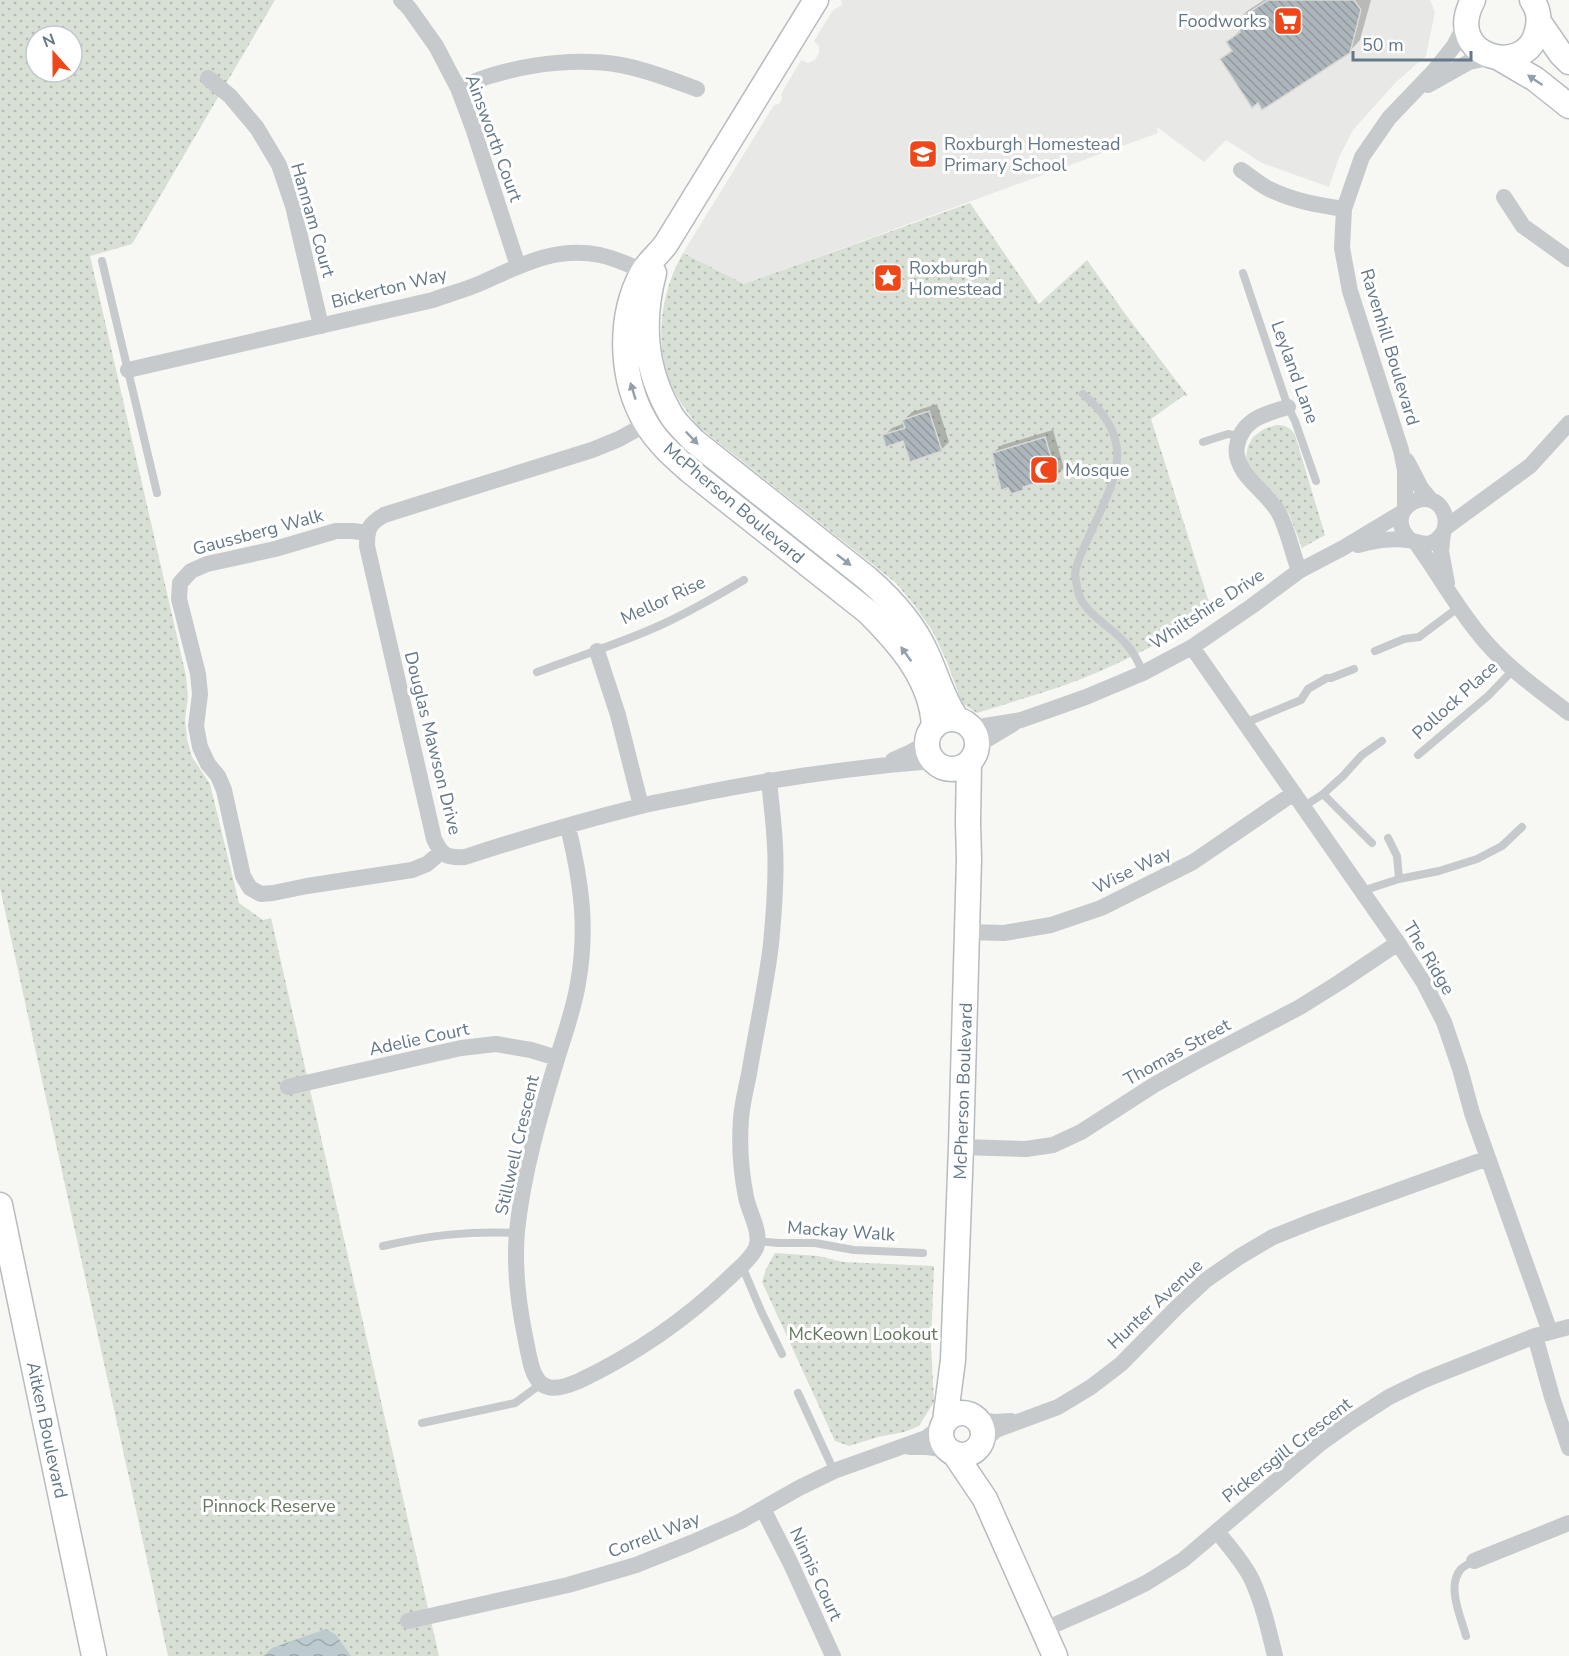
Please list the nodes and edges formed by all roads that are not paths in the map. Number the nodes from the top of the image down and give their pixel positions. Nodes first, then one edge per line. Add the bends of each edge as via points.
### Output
1 (401, 0) edge
2 (816, 0) edge
3 (1466, 8) edge
4 (1542, 9) edge
5 (1496, 58) junction
6 (1569, 62) edge
7 (208, 78) dead end
8 (458, 88) junction
9 (697, 89) dead end
10 (1411, 95) junction
11 (1569, 105) edge
12 (1241, 170) dead end
13 (1504, 196) dead end
14 (1344, 209) junction
15 (1569, 259) edge
16 (102, 261) dead end
17 (518, 266) junction
18 (648, 273) junction
19 (1243, 273) dead end
20 (321, 326) junction
21 (128, 370) junction
22 (1083, 394) dead end
23 (1288, 407) junction
24 (1569, 423) edge
25 (646, 424) junction
26 (1239, 436) junction
27 (1203, 442) dead end
28 (1401, 450) junction
29 (1316, 482) dead end
30 (157, 493) dead end
31 (1494, 493) junction
32 (1434, 502) junction
33 (1404, 510) junction
34 (1444, 531) junction
35 (367, 533) junction
36 (1413, 541) junction
37 (1343, 548) junction
38 (1299, 571) junction
39 (744, 580) dead end
40 (1454, 601) junction
41 (1192, 647) junction
42 (597, 651) junction
43 (1375, 651) dead end
44 (1354, 669) dead end
45 (1514, 669) junction
46 (537, 672) dead end
47 (1143, 673) junction
48 (1569, 713) edge
49 (1245, 723) junction
50 (1382, 741) dead end
51 (952, 744) junction
52 (1418, 755) dead end
53 (769, 780) junction
54 (1323, 794) junction
55 (1298, 800) junction
56 (641, 806) junction
57 (568, 827) junction
58 (1522, 827) dead end
59 (1388, 838) dead end
60 (1372, 843) dead end
61 (441, 852) junction
62 (1399, 879) junction
63 (1362, 891) junction
64 (968, 932) junction
65 (1398, 943) junction
66 (557, 1058) junction
67 (288, 1087) dead end
68 (961, 1147) junction
69 (1488, 1158) junction
70 (0, 1205) edge
71 (517, 1233) junction
72 (757, 1241) junction
73 (383, 1246) dead end
74 (923, 1253) dead end
75 (742, 1266) junction
76 (1569, 1327) edge
77 (1542, 1334) junction
78 (782, 1354) dead end
79 (953, 1360) junction
80 (541, 1384) junction
81 (798, 1393) dead end
82 (976, 1418) junction
83 (1021, 1420) junction
84 (422, 1423) dead end
85 (944, 1423) junction
86 (980, 1446) junction
87 (900, 1448) junction
88 (1569, 1448) edge
89 (951, 1452) junction
90 (834, 1471) junction
91 (985, 1499) junction
92 (763, 1509) junction
93 (1569, 1523) edge
94 (1217, 1531) junction
95 (1474, 1561) joint
96 (408, 1621) dead end
97 (1043, 1630) junction
98 (1466, 1636) dead end
99 (94, 1656) edge
100 (833, 1656) edge
101 (1055, 1656) edge
102 (1275, 1656) edge

1 - 8 street, Ainsworth Court via 436,46
2 - 18 street, McPherson Boulevard
3 - 5 street via 1473,45
3 - 10 street, Ravenhill Boulevard via 1454,46
4 - 5 street via 1536,36 1527,49 1514,56
4 - 6 street via 1561,54
5 - 10 street, Ravenhill Boulevard via 1469,62
11 -> 5 street via 1535,79
7 - 20 street, Hannam Court via 230,96 257,128 279,165 293,206
8 - 9 street via 536,65 579,62 620,65
8 - 17 street, Ainsworth Court
10 - 14 street, Ravenhill Boulevard via 1362,157
12 - 14 street via 1267,188 1293,199
13 - 15 street via 1523,226
14 - 28 street, Ravenhill Boulevard via 1342,248 1350,291
16 - 21 lane
17 - 18 street, Bickerton Way via 545,256 573,252 622,261
17 - 20 street, Bickerton Way via 433,300
25 -> 18 street, McPherson Boulevard via 633,395 626,365 625,334 630,305
18 -> 51 street, McPherson Boulevard via 647,355 670,415 694,441 890,598 925,649 947,705
19 - 23 lane, Leyland Lane
20 - 21 street, Bickerton Way
21 - 30 lane
22 - 47 lane via 1109,422 1119,459 1110,491 1075,573 1079,595 1090,611 1127,644
23 - 26 street via 1258,417
23 - 29 lane, Leyland Lane
24 - 31 street via 1530,466
25 - 35 street via 592,450 384,515 372,522
51 -> 25 street, McPherson Boulevard via 909,657 890,634 868,612 690,471
26 - 27 lane via 1228,434
26 - 38 street via 1239,463 1279,513
28 - 32 street, Ravenhill Boulevard via 1421,488
28 - 33 street, Ravenhill Boulevard
31 - 32 street via 1454,504
31 - 34 street
32 - 33 street via 1417,500
32 - 34 street via 1445,514
33 - 36 street via 1402,530
33 - 37 street, Whiltshire Drive
34 - 36 street via 1431,543
34 - 40 street via 1441,551
35 - 61 street, Douglas Mawson Drive via 434,839
35 - 61 street, Gaussberg Walk via 336,531 207,564 191,571 180,583 179,599 198,674 196,726 200,747 224,790 243,876 250,888 261,894 412,870
36 - 37 street, Whiltshire Drive via 1371,542
36 - 40 street
37 - 38 street, Whiltshire Drive
38 - 41 street, Whiltshire Drive
39 - 42 lane, Mellor Rise via 671,620
40 - 43 lane via 1419,637
40 - 45 street via 1480,636
41 - 47 street, Whiltshire Drive
41 - 49 street, The Ridge
42 - 46 lane, Mellor Rise
42 - 56 street
44 - 49 lane via 1308,689 1301,700
45 - 48 street
45 - 52 lane, Pollock Place
47 - 51 street, Whiltshire Drive
49 - 55 street, The Ridge
50 - 54 lane
51 - 53 street, Douglas Mawson Drive via 881,765
51 - 64 street, McPherson Boulevard via 968,822
53 - 56 street, Douglas Mawson Drive
53 - 72 street via 775,895 741,1119 746,1200
54 - 55 lane
54 - 60 lane
55 - 63 street, The Ridge
55 - 64 street, Wise Way via 1193,862 1101,908 1051,925 1004,933
56 - 57 street, Douglas Mawson Drive
57 - 61 street, Douglas Mawson Drive via 465,857 452,858
57 - 66 street, Stillwell Crescent via 582,903 582,945 576,993
58 - 62 lane via 1502,846 1477,859
59 - 62 lane via 1397,856
62 - 63 lane
63 - 65 street, The Ridge
64 - 68 street, McPherson Boulevard
65 - 68 street, Thomas Street via 1300,1007 1165,1079 1081,1132 1053,1145 1026,1149
65 - 69 street, The Ridge via 1424,982 1443,1022
66 - 67 street, Adelie Court via 531,1050 484,1045
66 - 71 street, Stillwell Crescent via 524,1185
68 - 79 street, McPherson Boulevard
69 - 77 street, The Ridge
69 - 83 street, Hunter Avenue via 1273,1237 1206,1280 1121,1364 1091,1388 1058,1407
70 - 99 street, Aitken Boulevard
71 - 73 lane via 454,1233
71 - 80 street, Stillwell Crescent via 521,1316 532,1371
72 - 74 lane, Mackay Walk
72 - 75 street via 755,1251
75 - 78 lane
75 - 80 street via 705,1302 612,1365 568,1386 552,1389
76 - 77 street, Pickersgill Crescent
77 - 88 street, The Ridge via 1552,1397
77 - 94 street, Pickersgill Crescent via 1389,1397 1321,1443
79 - 82 street, McPherson Boulevard via 958,1386
79 - 85 street, McPherson Boulevard
80 - 84 lane via 515,1403
81 - 90 lane
82 - 83 street, Hunter Avenue via 994,1422
82 - 85 street via 956,1413
82 - 86 street via 984,1431
83 - 86 street, Hunter Avenue via 996,1430
85 - 87 street, Correll Way via 926,1438
85 - 89 street via 941,1438
86 - 89 street via 967,1455
86 - 91 street
87 - 89 street, Correll Way via 927,1447
87 - 90 street, Correll Way
89 - 91 street
90 - 92 street, Correll Way
91 - 97 street
92 - 96 street, Correll Way via 636,1565 568,1585
92 - 100 street, Ninnis Court
93 - 95 street
94 - 97 street, Pickersgill Crescent via 1183,1560 1146,1583
94 - 102 street via 1252,1580
95 - 98 lane via 1461,1569 1455,1583
97 - 101 street

